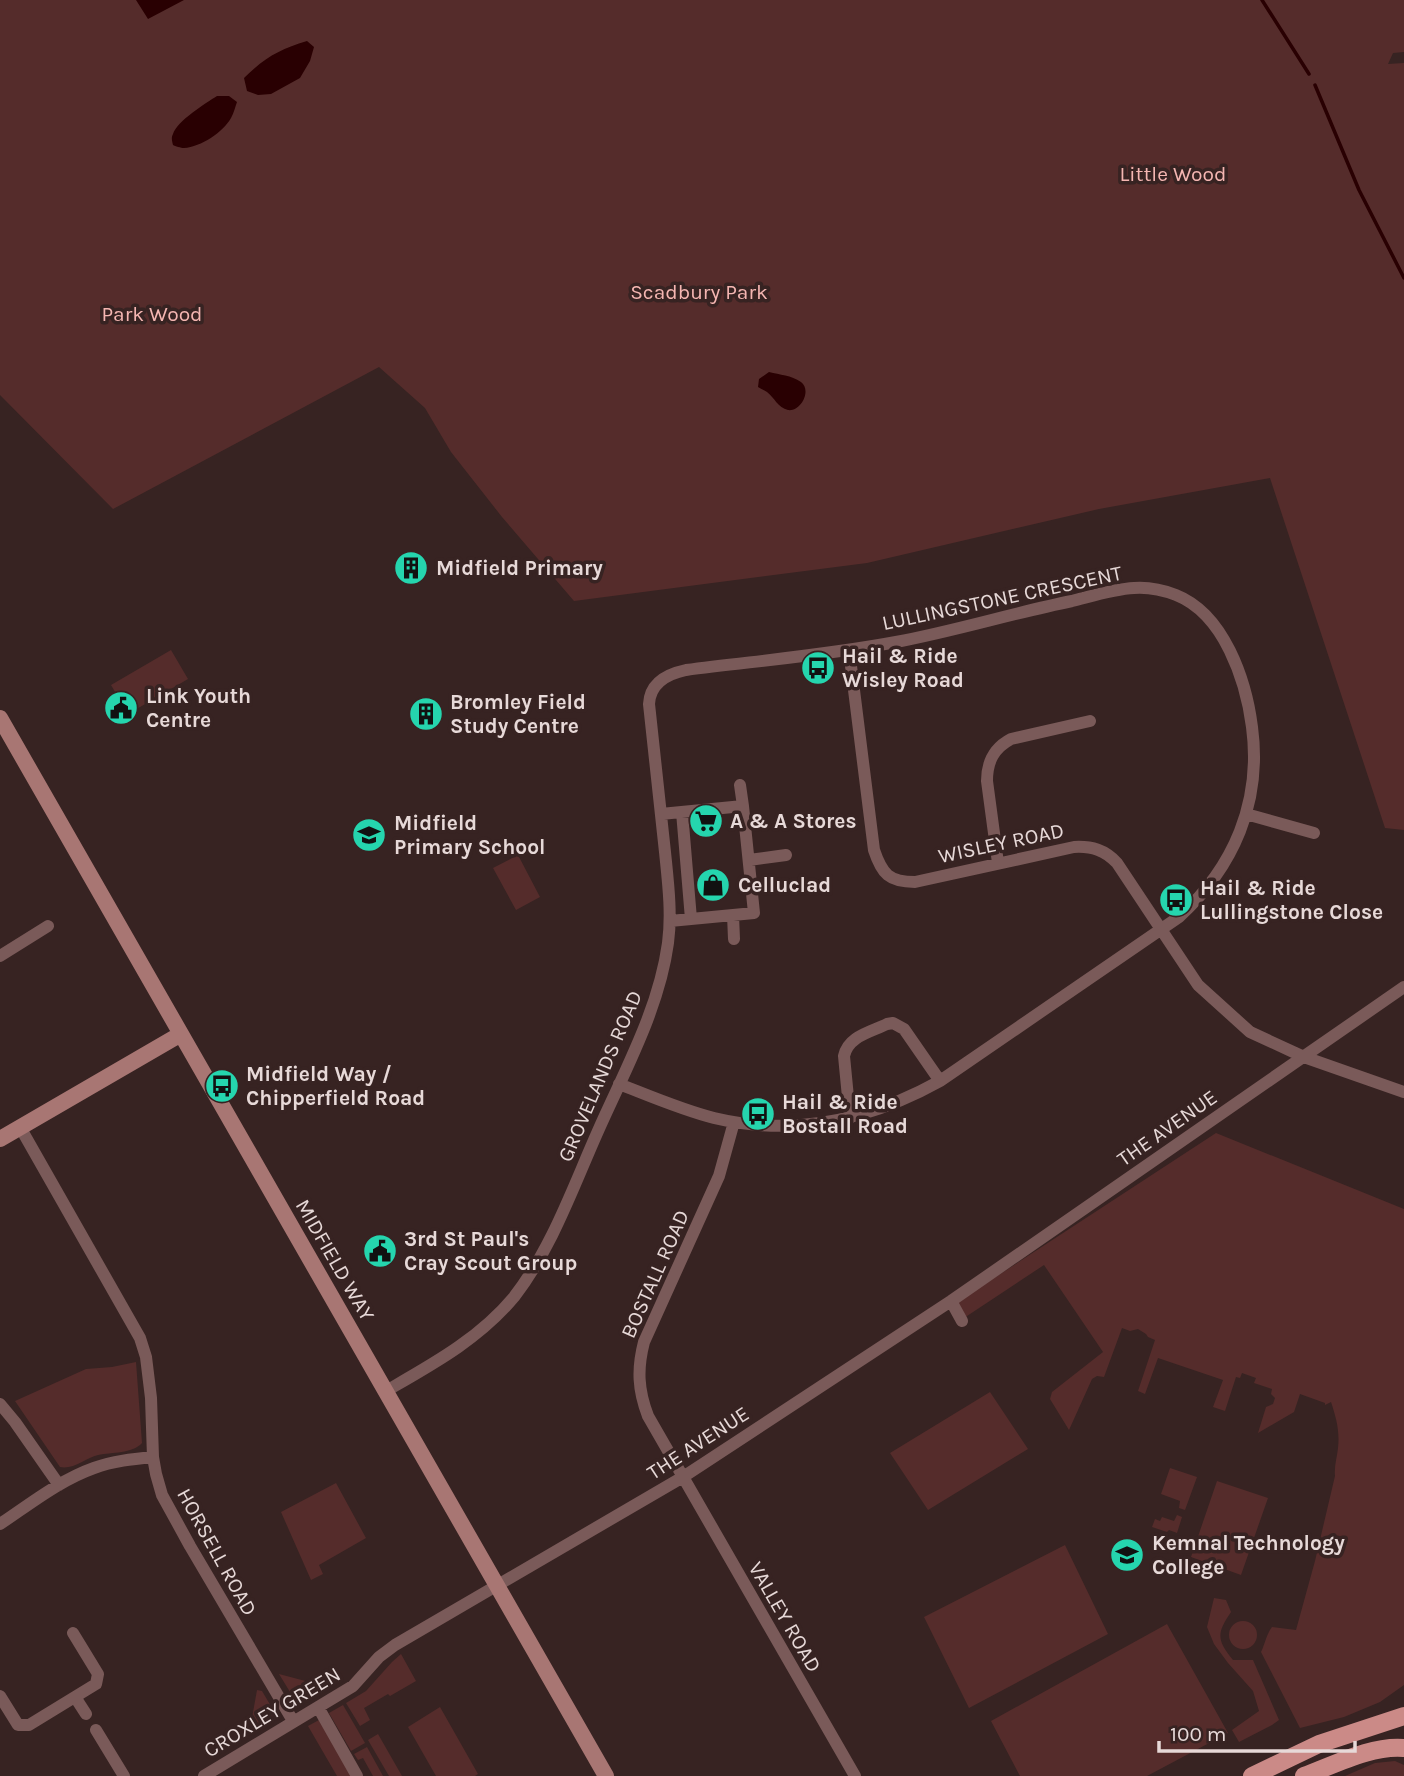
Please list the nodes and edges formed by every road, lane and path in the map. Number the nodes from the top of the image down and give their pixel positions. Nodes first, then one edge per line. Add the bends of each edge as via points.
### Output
1 (849, 650) junction
2 (649, 696) joint
3 (0, 718) edge
4 (1090, 721) dead end
5 (740, 785) dead end
6 (743, 806) junction
7 (682, 812) junction
8 (661, 814) junction
9 (1246, 814) junction
10 (1314, 834) dead end
11 (786, 855) dead end
12 (748, 860) junction
13 (998, 863) junction
14 (733, 915) junction
15 (691, 919) junction
16 (670, 921) junction
17 (48, 926) dead end
18 (1161, 930) junction
19 (734, 939) dead end
20 (0, 956) edge
21 (1404, 987) edge
22 (181, 1034) junction
23 (1304, 1057) junction
24 (940, 1081) junction
25 (619, 1084) junction
26 (1404, 1092) edge
27 (850, 1118) junction
28 (734, 1122) junction
29 (20, 1127) junction
30 (0, 1139) edge
31 (951, 1301) junction
32 (962, 1321) dead end
33 (386, 1391) junction
34 (0, 1404) edge
35 (153, 1457) junction
36 (683, 1477) junction
37 (59, 1485) junction
38 (0, 1524) edge
39 (497, 1587) junction
40 (73, 1633) dead end
41 (0, 1696) edge
42 (75, 1697) junction
43 (318, 1707) junction
44 (86, 1714) dead end
45 (1404, 1716) edge
46 (293, 1721) junction
47 (96, 1730) dead end
48 (1319, 1744) junction
49 (1404, 1748) edge
50 (1324, 1772) edge
51 (124, 1776) edge
52 (204, 1776) edge
53 (357, 1776) edge
54 (606, 1776) edge
55 (855, 1776) edge
56 (1252, 1776) edge
57 (1304, 1776) edge

1 - 2 street, LULLINGSTONE CRESCENT via 674,673 662,679
1 - 9 street, LULLINGSTONE CRESCENT via 1120,590 1149,589 1179,596 1202,611 1223,636 1243,686 1254,760
1 - 13 street, WISLEY ROAD via 879,865 888,876 915,882
2 - 8 street, GROVELANDS ROAD
3 - 22 street, MIDFIELD WAY
4 - 13 street via 1011,739 990,758 987,780
5 - 6 street
6 - 7 street
6 - 12 street
7 - 8 street
7 - 15 street
8 - 16 street, GROVELANDS ROAD
9 - 10 street
9 - 18 street, LULLINGSTONE CRESCENT via 1234,847 1214,880 1194,904
11 - 12 street
12 - 14 street via 754,913
13 - 18 street, WISLEY ROAD via 1074,846 1098,849 1117,863
14 - 15 street
14 - 19 street
15 - 16 street
16 - 25 street, GROVELANDS ROAD via 654,1001
17 - 20 street
18 - 23 street, WISLEY ROAD via 1198,985 1250,1032
18 - 24 street, LULLINGSTONE CRESCENT
21 - 23 street, THE AVENUE
22 - 29 street
22 - 33 street, MIDFIELD WAY
23 - 26 street, WISLEY ROAD
23 - 31 street, THE AVENUE
24 - 27 street, LULLINGSTONE CRESCENT via 892,1105
24 - 27 street via 904,1029 887,1024 854,1039 845,1049
25 - 28 street, LULLINGSTONE CRESCENT via 689,1111
25 - 33 street, GROVELANDS ROAD via 544,1251 513,1297 463,1346
27 - 28 street, LULLINGSTONE CRESCENT via 777,1126
28 - 36 street, BOSTALL ROAD via 719,1176 645,1342 638,1369 648,1416
29 - 30 street
29 - 35 street, HORSELL ROAD via 140,1338 151,1398
31 - 32 street
31 - 36 street, THE AVENUE
33 - 39 street, MIDFIELD WAY
34 - 37 street
35 - 37 street via 96,1467
35 - 46 street, HORSELL ROAD via 171,1513
36 - 39 street, THE AVENUE
36 - 55 street, VALLEY ROAD
37 - 38 street
39 - 43 street, CROXLEY GREEN via 387,1651 353,1686
39 - 54 street, MIDFIELD WAY
40 - 42 street via 98,1674 96,1684
41 - 42 street via 19,1725 29,1725
42 - 44 street
43 - 46 street, CROXLEY GREEN
43 - 53 street
45 - 48 main road
46 - 52 street, CROXLEY GREEN
47 - 51 street
48 - 50 street
48 - 56 main road
49 - 50 main road via 1372,1751
50 - 57 main road

